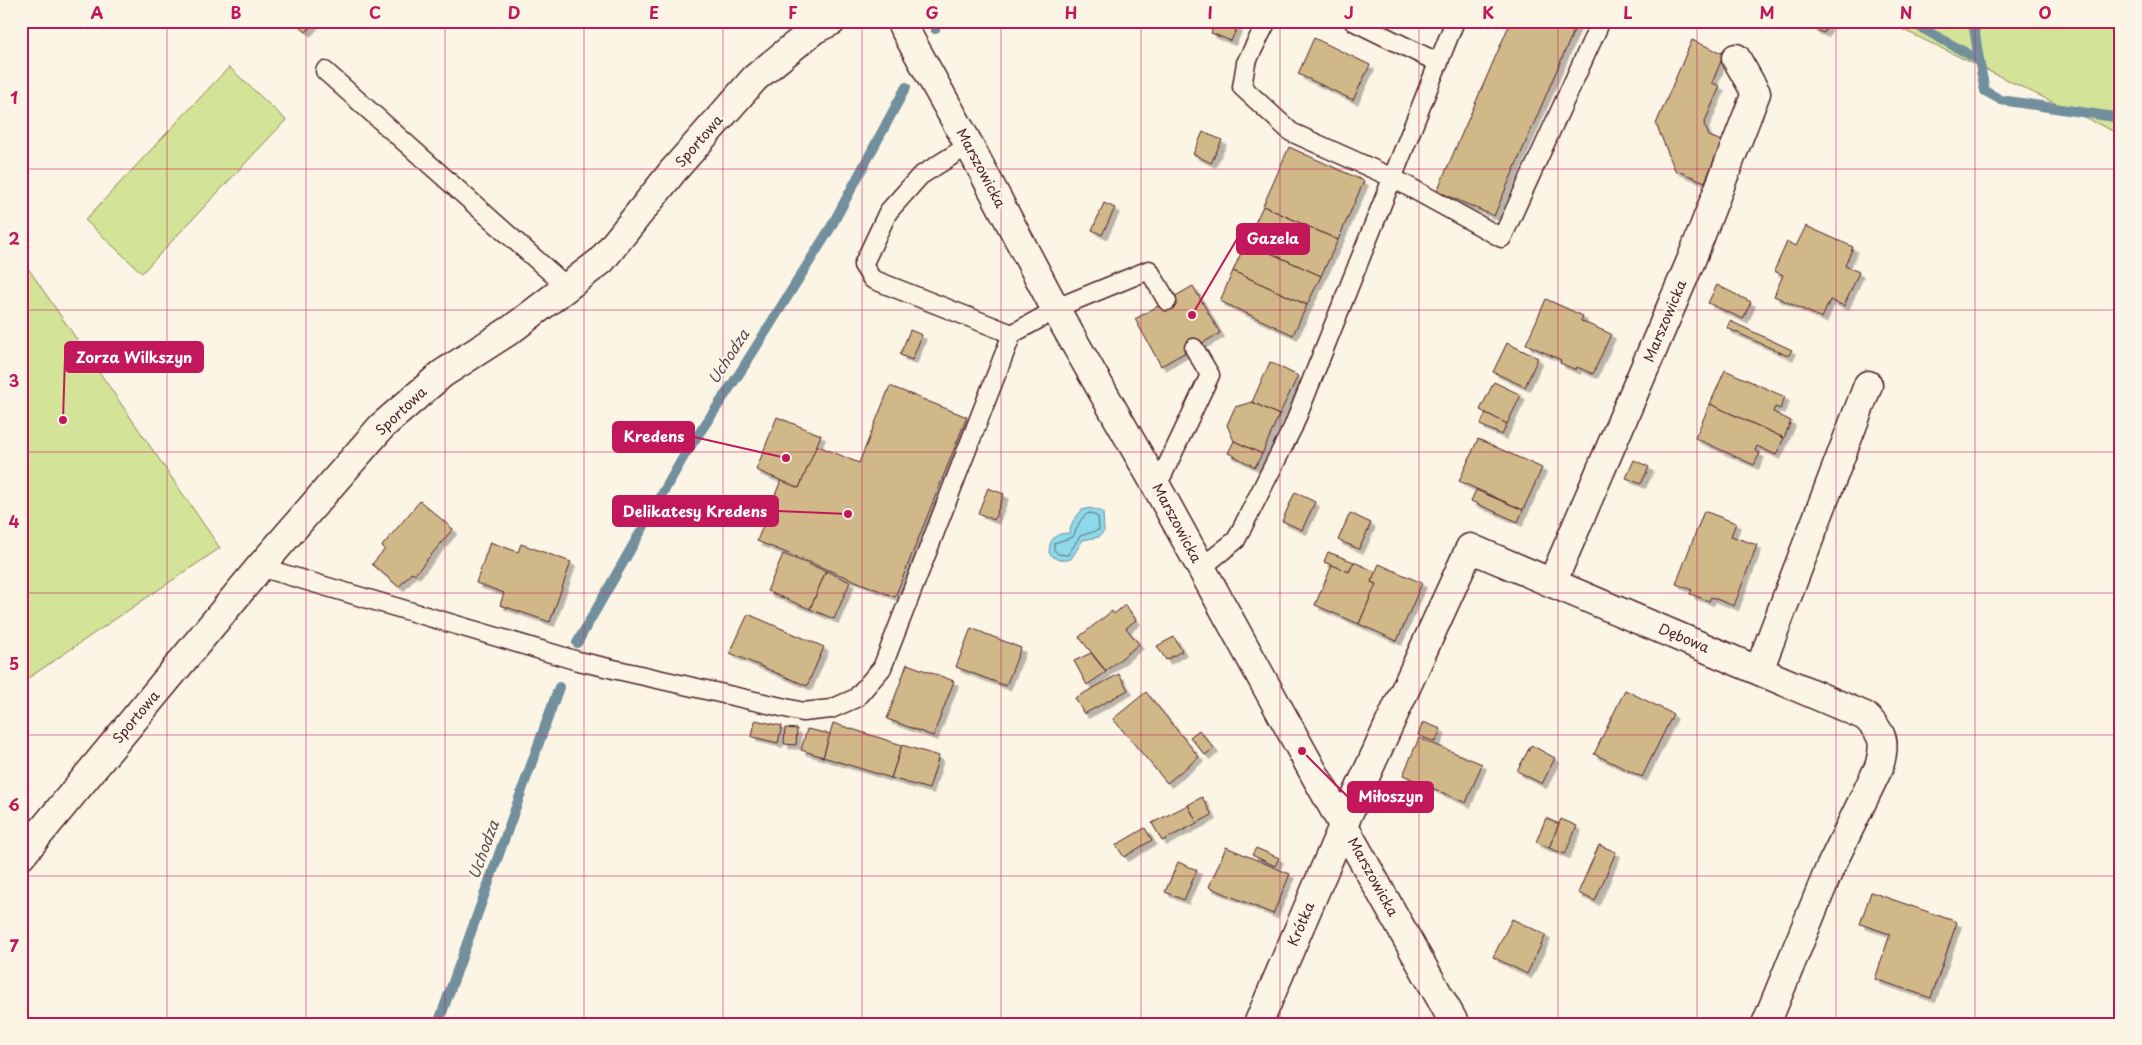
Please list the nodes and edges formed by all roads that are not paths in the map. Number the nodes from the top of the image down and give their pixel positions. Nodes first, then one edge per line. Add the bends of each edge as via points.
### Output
1 (832, 21) edge
2 (900, 21) edge
3 (1267, 21) edge
4 (1353, 21) edge
5 (1455, 21) edge
6 (1601, 21) edge
7 (1736, 58) dead end
8 (1438, 63) junction
9 (325, 71) dead end
10 (969, 145) junction
11 (1393, 178) junction
12 (567, 287) junction
13 (1167, 301) dead end
14 (1056, 310) junction
15 (1012, 334) junction
16 (1194, 348) dead end
17 (1868, 385) dead end
18 (1154, 480) junction
19 (260, 567) junction
20 (1201, 568) junction
21 (1552, 583) junction
22 (1759, 670) junction
23 (1344, 824) junction
24 (22, 855) edge
25 (1258, 1024) edge
26 (1455, 1024) edge
27 (1766, 1024) edge

1 - 12 street, Sportowa via 815,29 755,78 673,171 601,261
2 - 10 street, Marszowicka
3 - 11 lane via 1246,63 1242,88 1291,132
4 - 8 lane
5 - 8 lane
6 - 11 lane via 1502,238
7 - 21 street, Marszowicka via 1756,93 1690,263
8 - 11 lane
9 - 12 lane
10 - 14 street, Marszowicka
10 - 15 lane via 920,176 888,212 863,265 872,279
11 - 20 lane via 1292,427 1236,540
12 - 19 street, Sportowa via 512,329 442,374 382,426
13 - 14 lane via 1149,270
14 - 15 lane
14 - 18 street, Marszowicka
15 - 19 lane via 882,668 856,698 831,709 803,712 578,661
16 - 18 lane via 1210,375 1163,474
17 - 22 street
18 - 20 street, Marszowicka
19 - 24 street, Sportowa
20 - 23 street, Marszowicka
21 - 22 street, Dębowa
21 - 23 street, Dębowa via 1470,548
22 - 27 street, Dębowa via 1865,716 1879,730 1884,750 1879,767 1829,870
23 - 25 street, Krótka
23 - 26 street, Marszowicka

